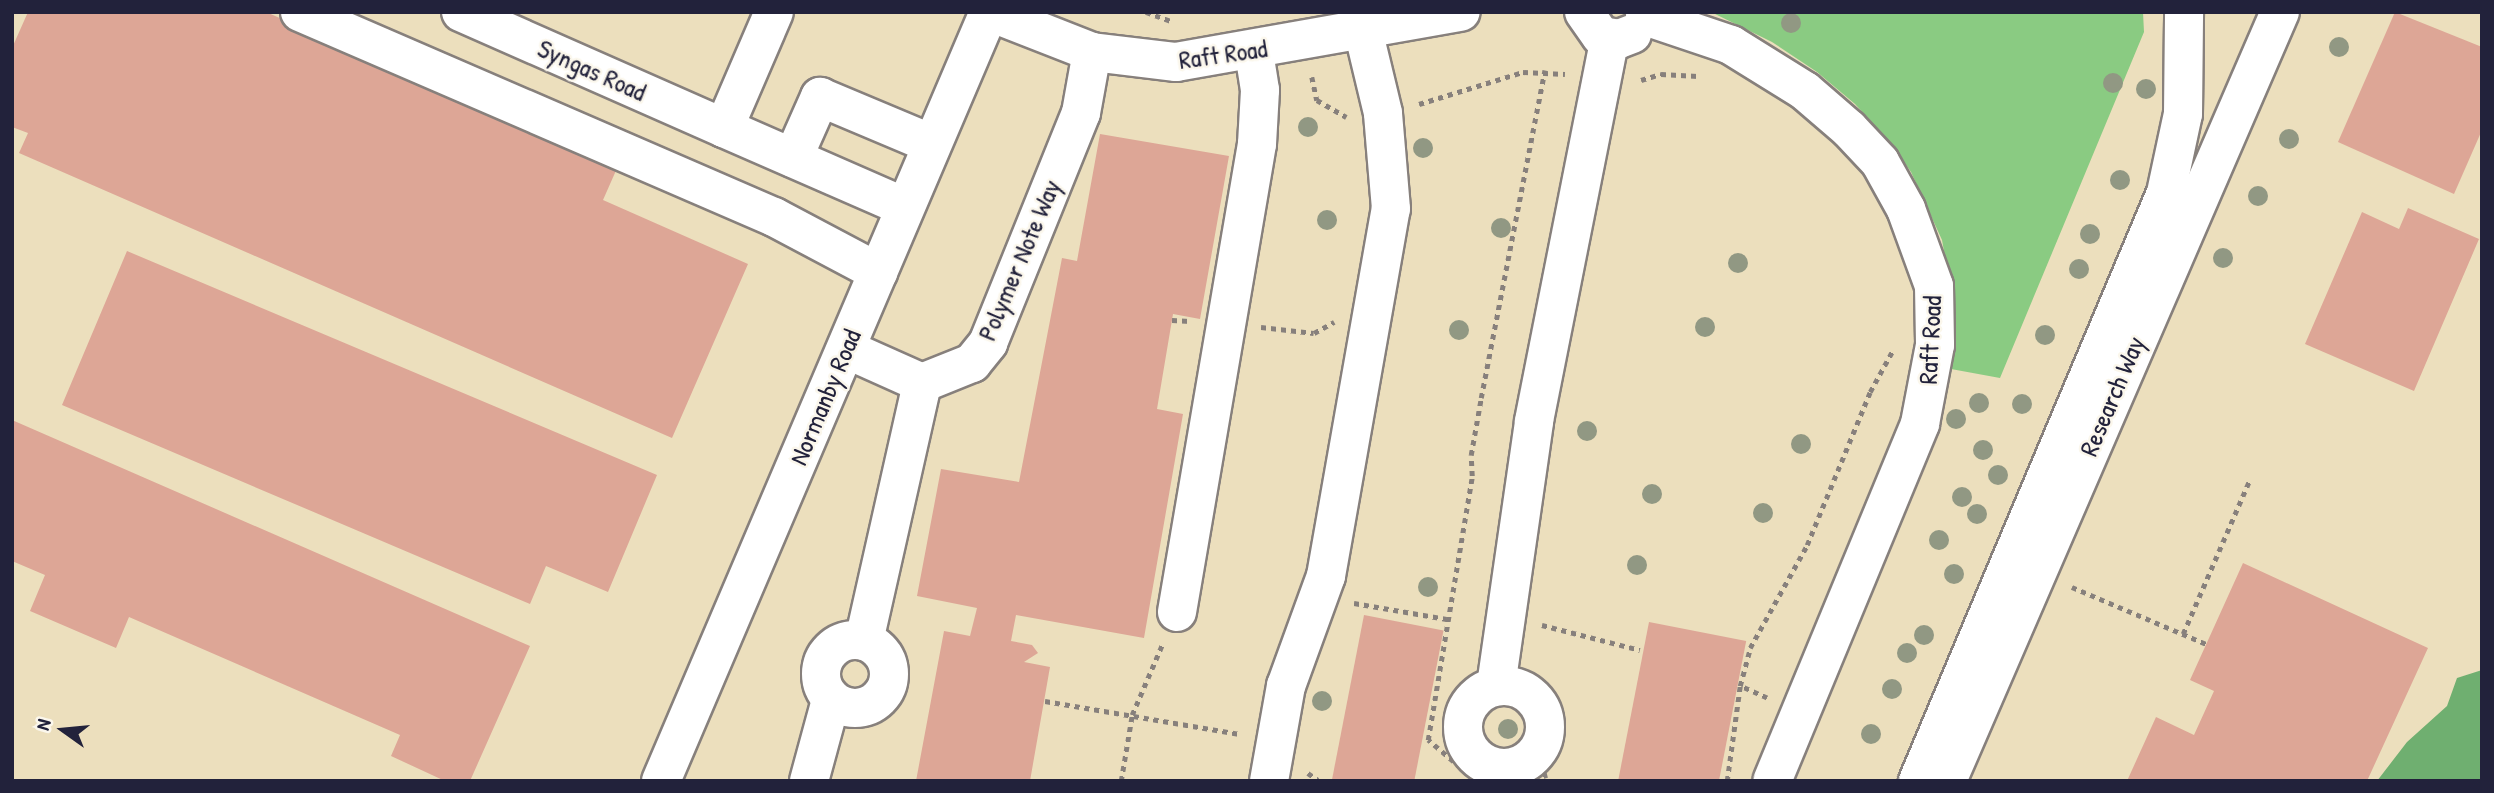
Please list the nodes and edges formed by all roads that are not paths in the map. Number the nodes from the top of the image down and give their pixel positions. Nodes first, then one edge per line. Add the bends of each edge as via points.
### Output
1 (300, 12) edge
2 (461, 12) edge
3 (774, 12) edge
4 (990, 12) edge
5 (1461, 12) edge
6 (2184, 12) edge
7 (2280, 12) edge
8 (1646, 14) edge
9 (1597, 25) edge
10 (1363, 30) junction
11 (1254, 51) junction
12 (1092, 52) junction
13 (724, 128) junction
14 (932, 144) junction
15 (793, 158) junction
16 (905, 207) junction
17 (878, 272) junction
18 (846, 349) junction
19 (922, 383) junction
20 (2045, 519) junction
21 (1177, 612) road end
22 (863, 641) junction
23 (1496, 686) junction
24 (831, 700) junction
25 (1953, 732) junction
26 (1272, 765) edge
27 (1496, 778) edge
28 (662, 781) edge
29 (809, 781) edge
30 (1772, 781) edge
31 (1917, 781) edge
32 (1947, 781) edge

1 - 17 street via 774,217
2 - 13 street, Syngas Road
3 - 13 street
4 - 12 street, Raft Road
4 - 14 street, Normanby Road
5 - 10 street, Raft Road
6 - 20 street, Research Way via 2183,114 2166,193
7 - 20 street, Research Way
8 - 9 street, Raft Road via 1628,36
8 - 30 street, Raft Road via 1731,45 1805,91 1849,129 1880,162 1906,209 1934,286 1935,345 1920,424
9 - 23 street via 1601,83 1534,421
10 - 11 street, Raft Road
10 - 26 street via 1383,113 1391,209 1319,597 1286,686
11 - 12 street, Raft Road via 1176,62
11 - 21 street via 1260,90 1257,144
12 - 19 street, Polymer Note Way via 1081,113 988,343 972,362
13 - 15 street, Syngas Road
14 - 15 street via 820,97
14 - 16 street, Normanby Road
15 - 16 street, Syngas Road
16 - 17 street, Normanby Road
17 - 18 street, Normanby Road
18 - 19 street
18 - 28 street, Normanby Road
19 - 22 street
20 - 25 street, Research Way
22 - 24 street via 844,642 825,656 820,679
22 - 24 street via 875,646 888,665 886,688 870,705 853,709
23 - 27 street via 1473,699 1462,726 1470,752
23 - 27 street via 1510,686 1535,699 1546,731 1534,757
24 - 29 street
25 - 31 street, Research Way
25 - 32 street, Research Way

